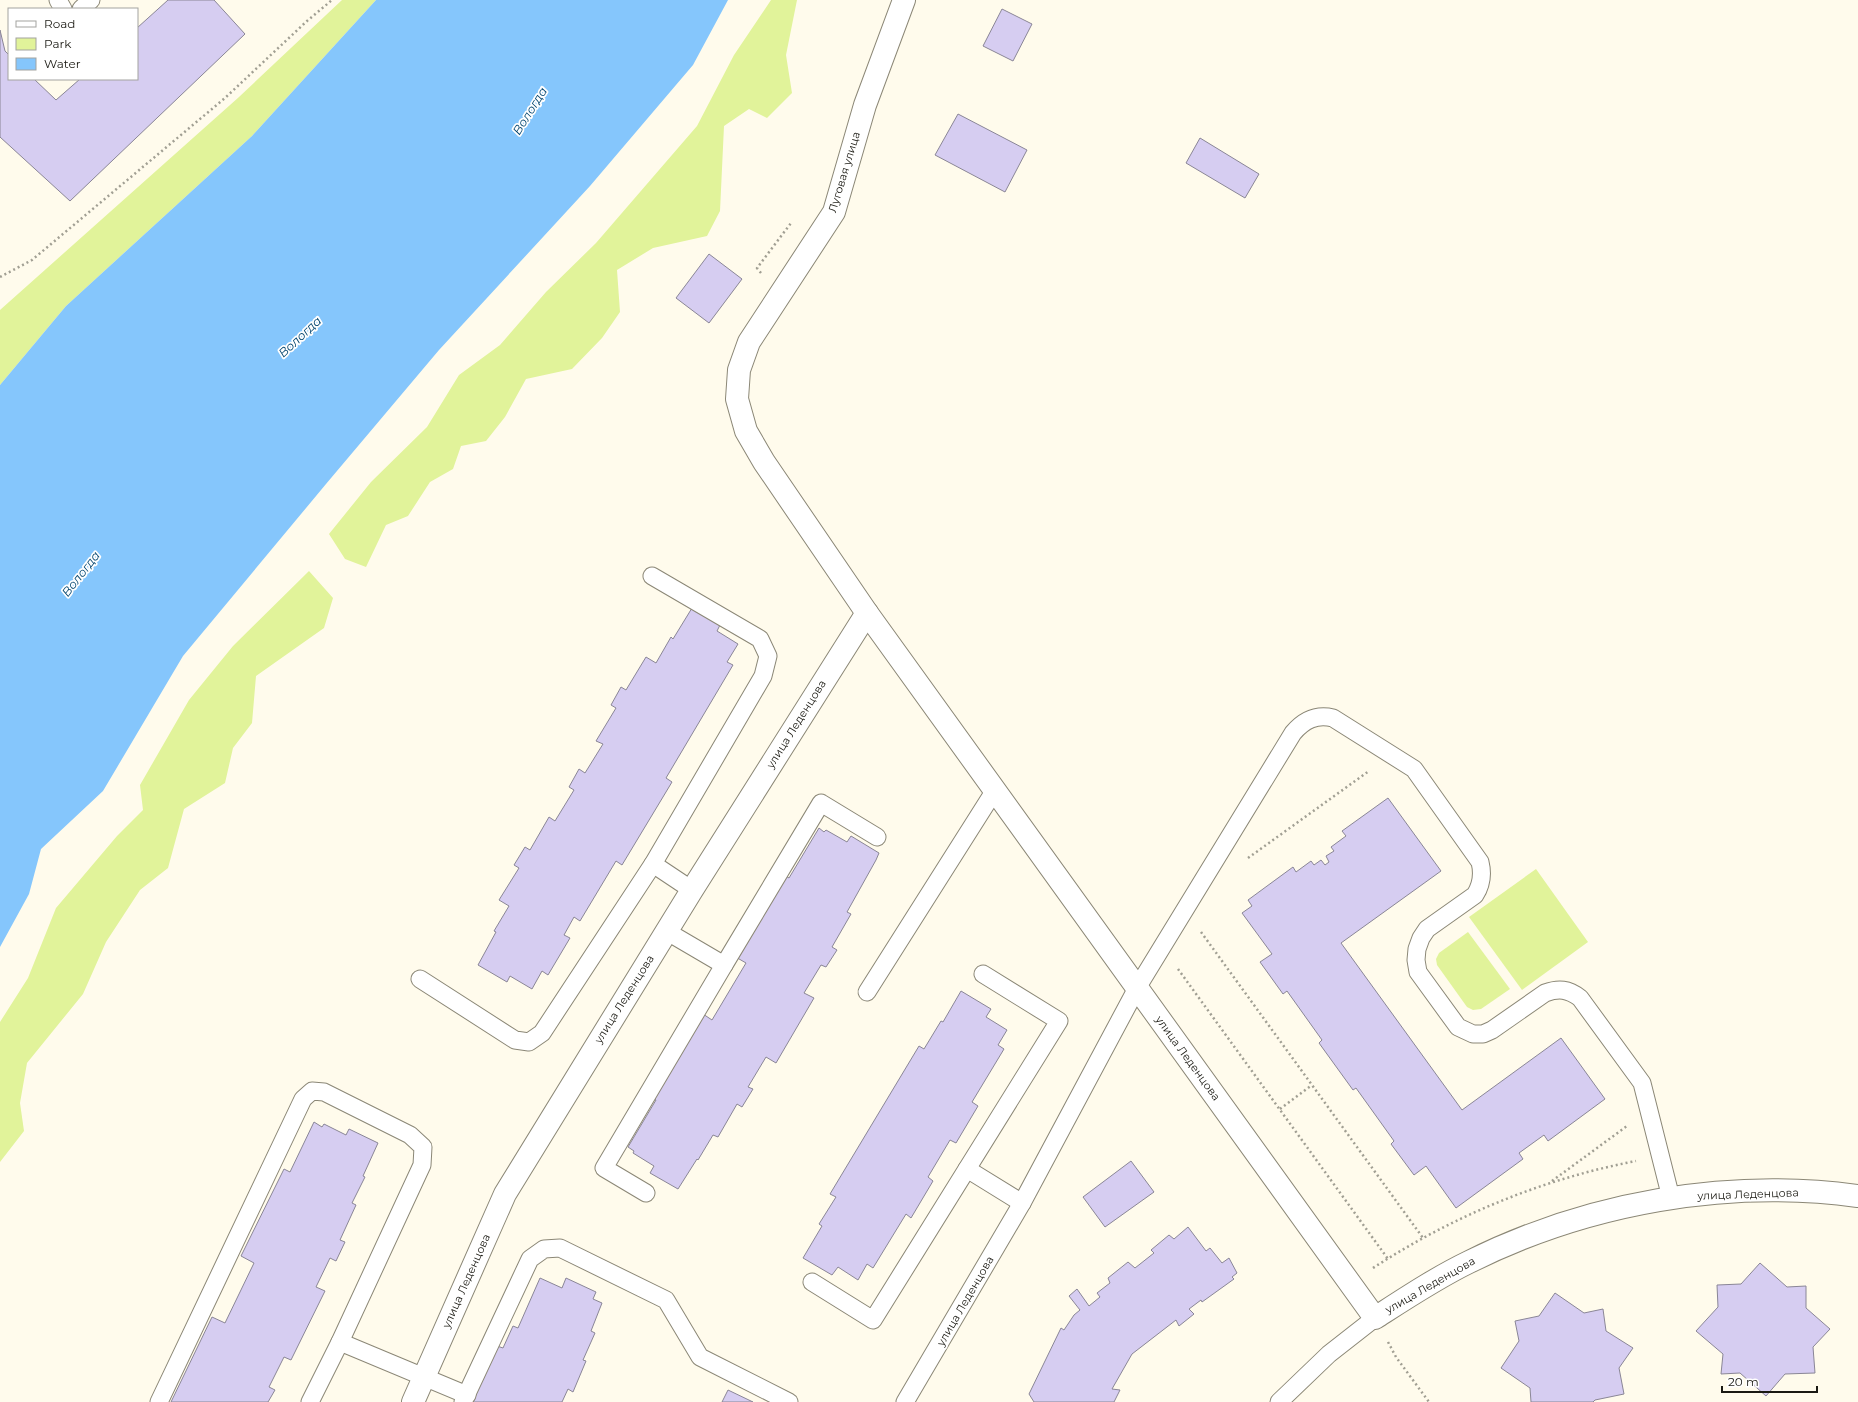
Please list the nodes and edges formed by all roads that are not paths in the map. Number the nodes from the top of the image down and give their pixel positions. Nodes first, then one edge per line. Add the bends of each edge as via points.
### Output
1 (91, 0) edge
2 (904, 0) edge
3 (82, 8) edge
4 (737, 398) joint
5 (652, 576) dead end
6 (867, 613) junction
7 (995, 790) junction
8 (877, 836) dead end
9 (653, 864) junction
10 (692, 890) junction
11 (666, 931) junction
12 (724, 965) junction
13 (983, 974) dead end
14 (420, 979) dead end
15 (1137, 988) junction
16 (867, 992) dead end
17 (967, 1168) junction
18 (646, 1193) dead end
19 (1858, 1196) edge
20 (1671, 1198) junction
21 (1022, 1203) junction
22 (812, 1282) dead end
23 (1375, 1318) junction
24 (340, 1342) junction
25 (424, 1377) junction
26 (465, 1398) edge
27 (159, 1402) edge
28 (310, 1402) edge
29 (413, 1402) edge
30 (789, 1402) edge
31 (905, 1402) edge
32 (1279, 1402) edge

1 - 3 lane
2 - 4 street, Луговая улица via 865,104 834,212 749,342 739,370
4 - 6 street, улица Леденцова via 746,431 764,462
5 - 9 lane via 760,639 768,656 763,676
6 - 7 street, улица Леденцова
6 - 10 street, улица Леденцова
7 - 15 street, улица Леденцова
7 - 16 lane
8 - 12 lane via 821,803
9 - 10 lane
9 - 14 lane via 542,1033 528,1042 515,1040
10 - 11 street, улица Леденцова
11 - 12 lane
11 - 25 street, улица Леденцова via 505,1194
12 - 18 lane via 604,1168
13 - 17 lane via 1059,1021
15 - 20 lane via 1294,733 1300,726 1316,717 1333,718 1414,769 1476,855 1482,870 1480,887 1475,895 1427,930 1421,938 1416,960 1418,972 1458,1027 1473,1034 1483,1034 1492,1030 1554,989 1573,992 1580,998 1642,1083
15 - 21 lane, улица Леденцова
15 - 23 street, улица Леденцова
17 - 21 lane
17 - 22 lane via 873,1320
19 - 20 street, улица Леденцова via 1781,1190 1723,1192
20 - 23 street, улица Леденцова via 1567,1222 1517,1240 1468,1262
21 - 31 lane, улица Леденцова
23 - 32 lane via 1329,1354
24 - 25 lane
24 - 27 lane via 422,1165 423,1147 410,1135 324,1092 312,1091 303,1099
24 - 28 lane
25 - 26 lane
25 - 29 street, улица Леденцова
26 - 30 lane via 530,1259 544,1249 560,1248 666,1300 700,1357

